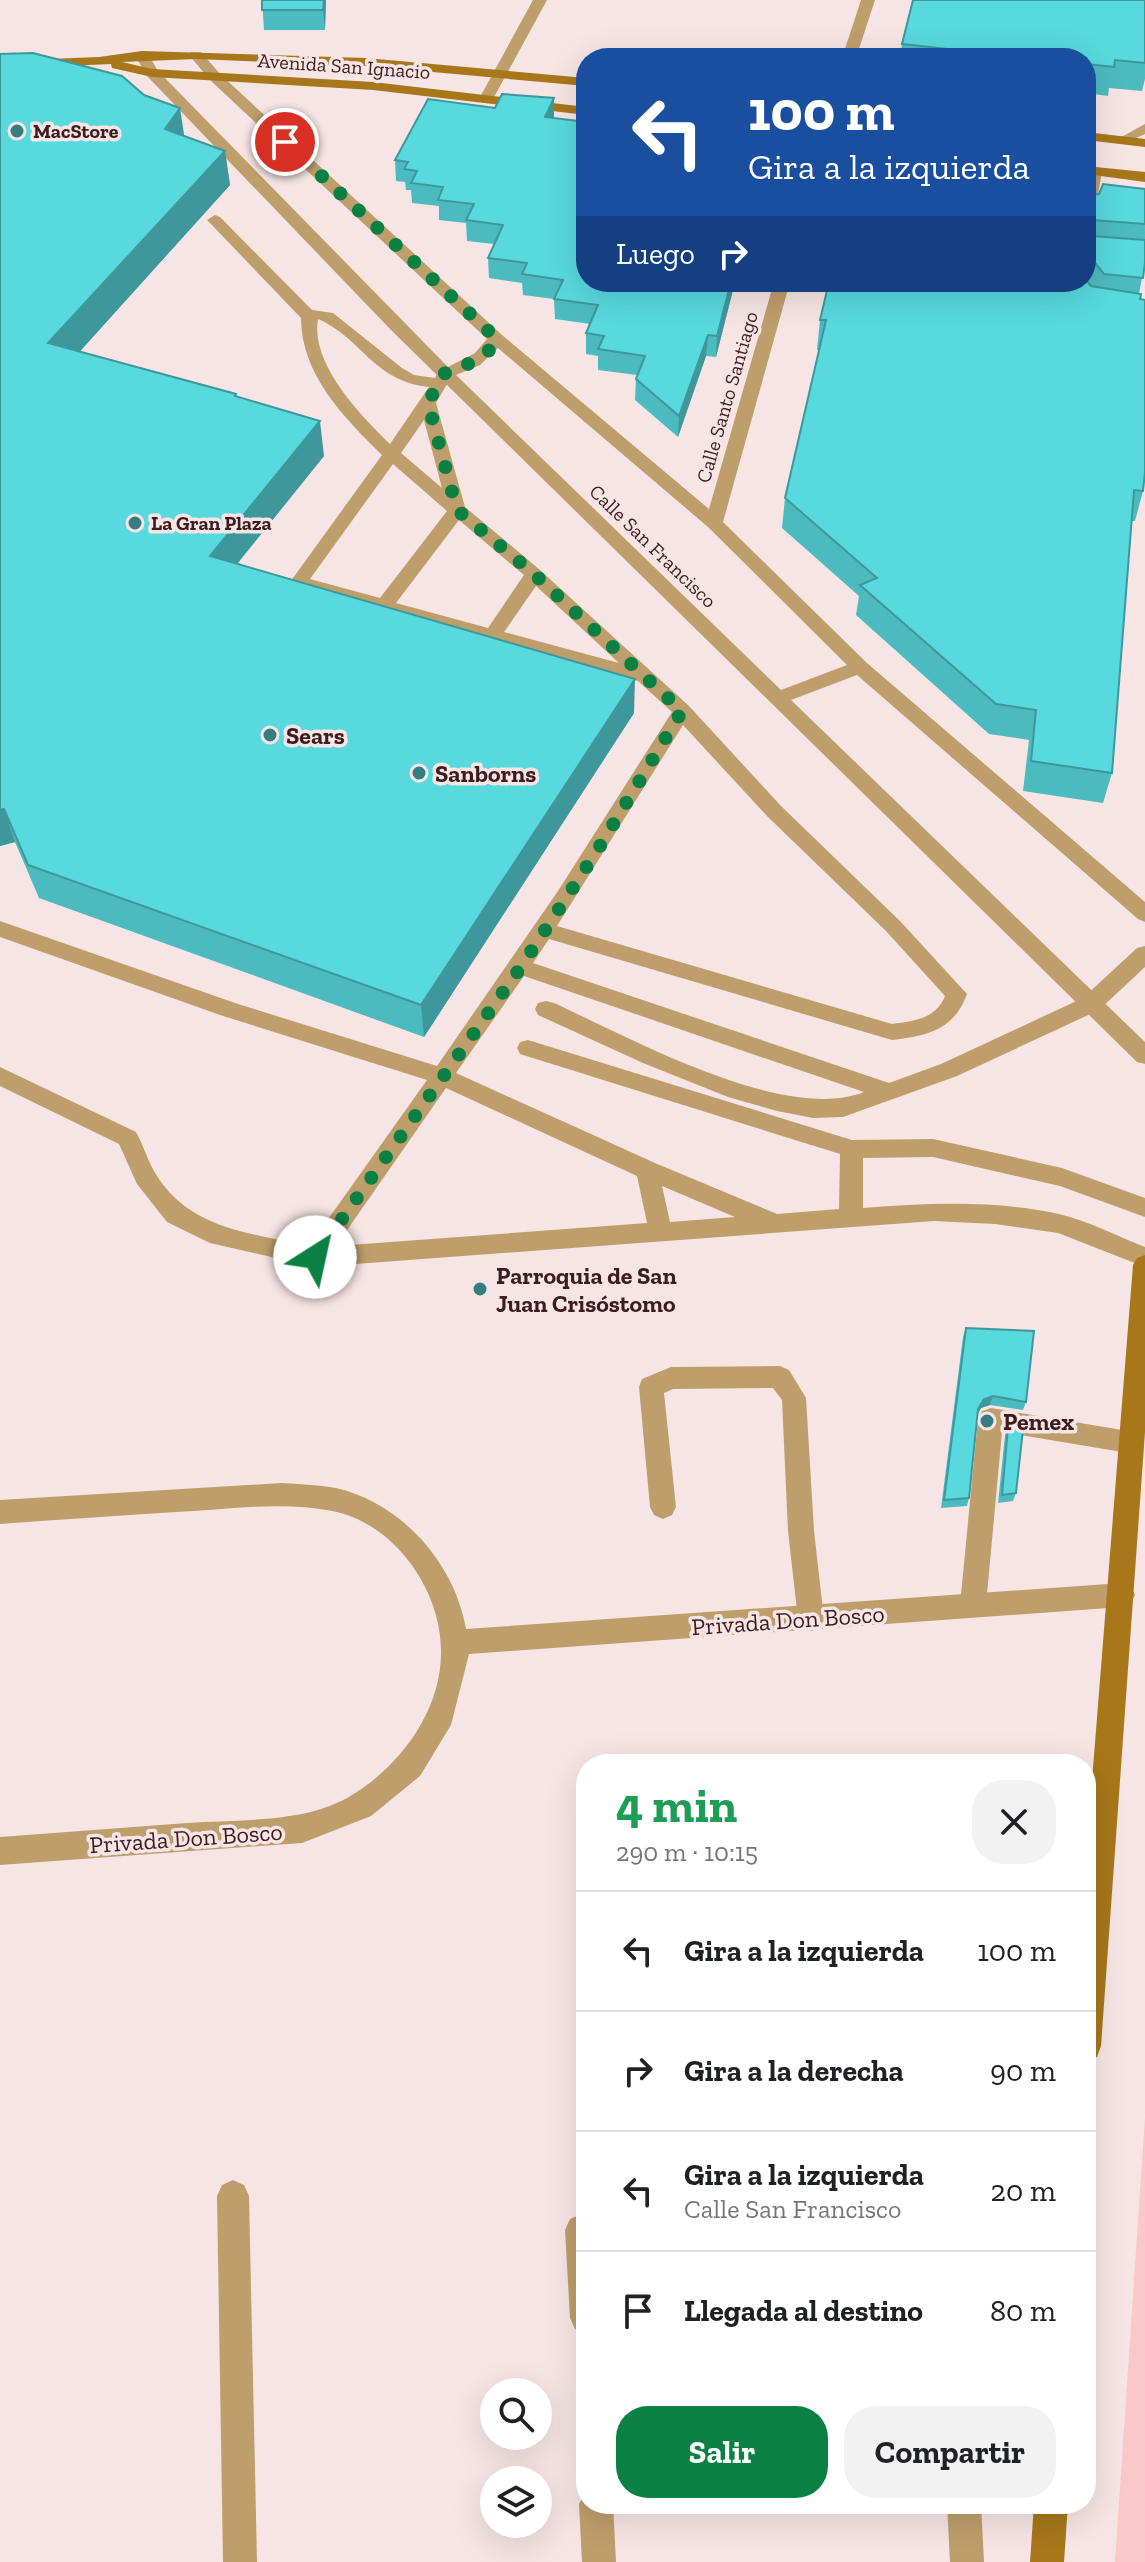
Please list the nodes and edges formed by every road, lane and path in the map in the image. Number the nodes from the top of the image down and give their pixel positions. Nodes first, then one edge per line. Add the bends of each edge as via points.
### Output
1 (540, 0) edge
2 (868, 0) edge
3 (852, 48) edge
4 (142, 55) junction
5 (196, 55) junction
6 (99, 61) junction
7 (0, 65) edge
8 (501, 72) junction
9 (152, 73) junction
10 (215, 77) junction
11 (576, 81) edge
12 (486, 99) junction
13 (576, 110) edge
14 (1145, 128) edge
15 (1096, 137) edge
16 (1123, 140) junction
17 (1145, 143) edge
18 (1096, 171) edge
19 (1145, 177) edge
20 (215, 220) dead end
21 (779, 292) edge
22 (309, 317) junction
23 (496, 338) junction
24 (442, 378) junction
25 (428, 403) junction
26 (392, 455) junction
27 (457, 510) junction
28 (714, 523) junction
29 (534, 574) junction
30 (384, 606) junction
31 (493, 635) junction
32 (860, 667) junction
33 (644, 676) junction
34 (778, 698) junction
35 (682, 711) junction
36 (1145, 914) edge
37 (0, 929) edge
38 (545, 930) junction
39 (1145, 954) edge
40 (521, 967) junction
41 (1091, 1004) junction
42 (546, 1009) dead end
43 (528, 1048) dead end
44 (1145, 1056) edge
45 (0, 1076) edge
46 (442, 1076) junction
47 (889, 1092) junction
48 (852, 1149) junction
49 (647, 1170) junction
50 (1145, 1208) edge
51 (851, 1219) junction
52 (778, 1224) junction
53 (661, 1234) junction
54 (315, 1257) junction
55 (1145, 1257) edge
56 (1145, 1265) edge
57 (1134, 1443) junction
58 (663, 1507) dead end
59 (0, 1512) edge
60 (1122, 1595) junction
61 (973, 1605) junction
62 (811, 1619) junction
63 (455, 1642) junction
64 (0, 1851) edge
65 (1096, 1921) edge
66 (233, 2196) dead end
67 (597, 2514) edge
68 (965, 2514) edge
69 (1050, 2514) edge
70 (240, 2562) edge
71 (599, 2562) edge
72 (967, 2562) edge
73 (1047, 2562) edge

1 - 8 street
2 - 3 street
4 - 5 street, Avenida San Ignacio
4 - 6 street, Avenida San Ignacio
4 - 9 street, Calle San Francisco
5 - 8 street, Avenida San Ignacio
5 - 10 street
6 - 7 street, Avenida San Ignacio
6 - 9 street, Avenida San Ignacio
8 - 11 street, Avenida San Ignacio
8 - 12 street
9 - 10 street, Avenida San Ignacio
9 - 24 street, Calle San Francisco
10 - 12 street, Avenida San Ignacio
10 - 23 street
12 - 13 street, Avenida San Ignacio
14 - 16 street
15 - 16 street
16 - 17 street
18 - 19 street
20 - 22 street
21 - 28 street, Calle Santo Santiago
22 - 24 street via 327,316 410,380
22 - 26 street via 309,340 333,392
23 - 24 street via 480,359
23 - 28 street
24 - 25 street
24 - 34 street, Calle San Francisco
25 - 26 street
25 - 27 street
26 - 27 street
26 - 30 street via 299,582
27 - 29 street
27 - 30 street
28 - 32 street
29 - 31 street
29 - 33 street
30 - 31 street
31 - 33 street
32 - 34 street
32 - 36 street
33 - 35 street
34 - 41 street, Calle San Francisco
35 - 38 street
35 - 38 street via 956,994 952,1009 929,1027 892,1032
37 - 46 street
38 - 40 street
39 - 41 street
40 - 46 street
40 - 47 street
41 - 44 street, Calle San Francisco
41 - 47 street
42 - 47 street via 717,1084 803,1109 842,1108
43 - 48 street
45 - 54 street via 128,1138 145,1177 175,1215 210,1233
46 - 49 street
46 - 54 street
48 - 50 street via 933,1148 1062,1177
48 - 51 street
49 - 52 street
49 - 53 street
51 - 52 street
51 - 55 street via 934,1212 995,1214 1060,1224
52 - 53 street
53 - 54 street
56 - 57 street
57 - 60 street
57 - 61 street via 991,1419
58 - 62 street via 651,1387 671,1378 780,1377 794,1398
59 - 63 street, Privada Don Bosco via 281,1494 337,1500 387,1523 424,1559 449,1606
60 - 61 street, Privada Don Bosco
60 - 65 street
61 - 62 street, Privada Don Bosco
62 - 63 street, Privada Don Bosco
63 - 64 street, Privada Don Bosco via 441,1716 410,1766 361,1806 302,1829
66 - 70 street
67 - 71 street
68 - 72 street
69 - 73 street

